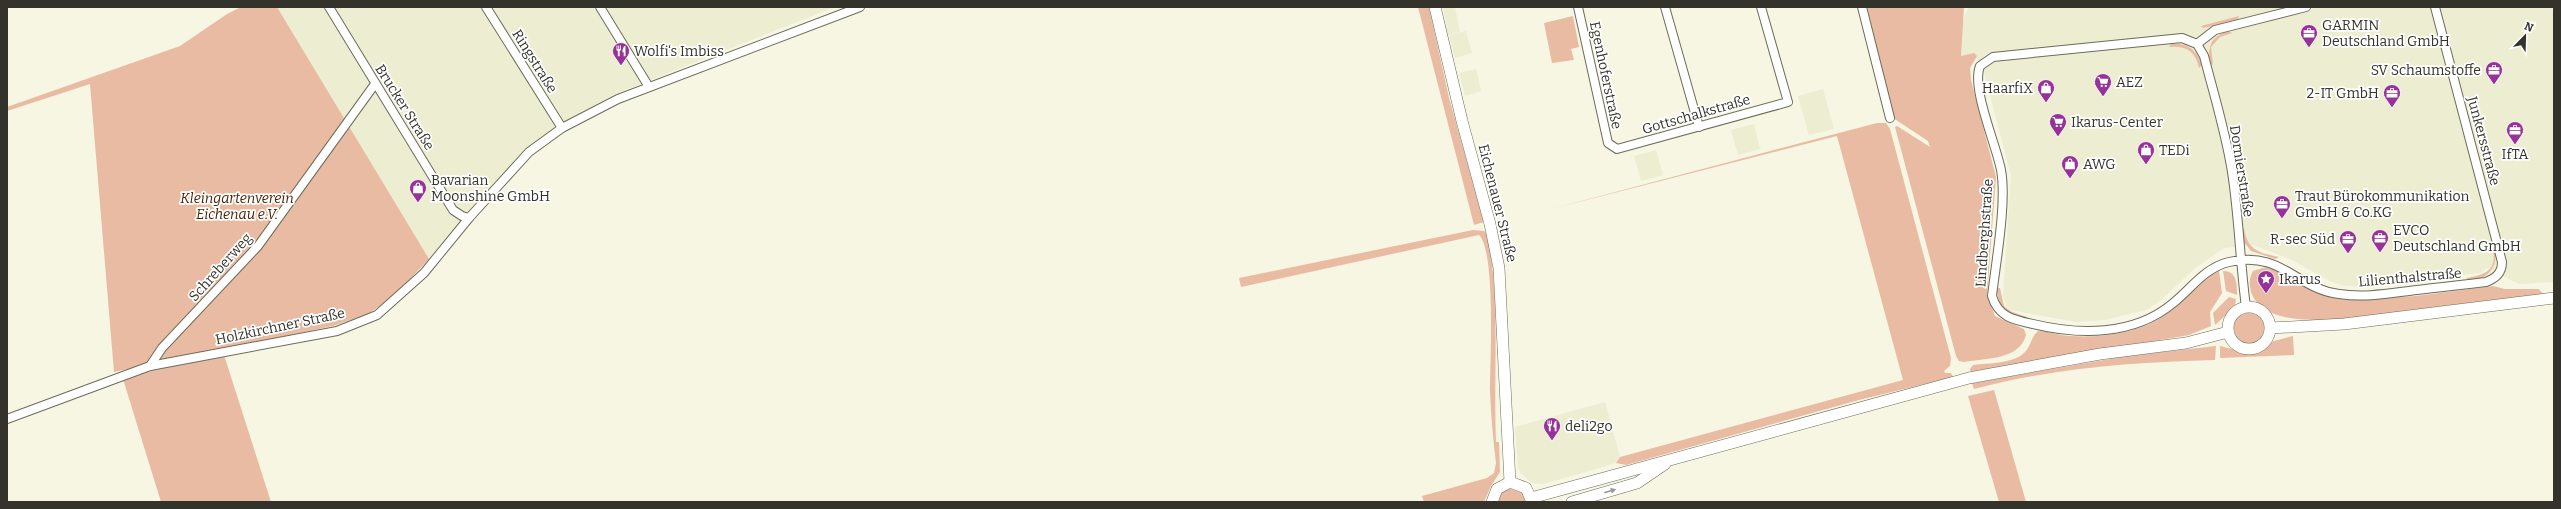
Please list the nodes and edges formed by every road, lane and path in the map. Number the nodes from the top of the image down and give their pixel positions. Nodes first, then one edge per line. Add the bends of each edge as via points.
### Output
1 (329, 7) edge
2 (486, 7) edge
3 (600, 7) edge
4 (860, 7) edge
5 (1435, 7) edge
6 (1578, 7) edge
7 (1665, 7) edge
8 (1761, 7) edge
9 (1862, 7) edge
10 (2306, 7) edge
11 (2435, 7) edge
12 (2197, 44) junction
13 (375, 84) junction
14 (649, 87) junction
15 (1890, 118) dead end
16 (1699, 127) junction
17 (562, 128) junction
18 (1611, 147) joint
19 (466, 217) junction
20 (2240, 260) junction
21 (2493, 280) joint
22 (2554, 298) edge
23 (2246, 307) junction
24 (2271, 328) junction
25 (2228, 332) junction
26 (150, 366) junction
27 (7, 419) edge
28 (1672, 460) junction
29 (1510, 482) junction
30 (1532, 500) edge
31 (1492, 502) edge
32 (1572, 502) edge

1 - 13 street, Brucker Straße
2 - 17 street, Ringstraße
3 - 14 street
4 - 14 street, Holzkirchner Straße
5 - 29 street, Eichenauer Straße via 1499,268
6 - 18 street, Egenhoferstraße via 1606,137
7 - 16 street
8 - 16 street, Gottschalkstraße via 1788,102
9 - 15 street
10 - 12 street via 2215,30
11 - 21 street, Junkersstraße via 2502,262 2500,272
12 - 20 street, Dornierstraße via 2204,56 2228,147
12 - 20 street, Lindberghstraße via 2182,38 1993,58 1980,66 1977,85 2001,171 2002,195 1992,296 1998,310 2009,318 2067,331 2111,329 2155,317 2210,270
13 - 19 street, Brucker Straße via 453,210
13 - 26 street, Schreberweg via 258,246 162,348
14 - 17 street, Holzkirchner Straße via 618,99
16 - 18 street, Gottschalkstraße via 1617,149
17 - 19 street, Holzkirchner Straße via 529,152
19 - 26 street, Holzkirchner Straße via 424,273 377,315 337,331
20 - 21 street, Lilienthalstraße via 2268,262 2281,266 2321,289 2360,296
20 - 23 street, Dornierstraße
22 - 24 street via 2344,324
23 - 24 street via 2263,312
23 - 25 street via 2232,315
24 - 25 street via 2270,335 2261,346 2248,350 2235,344
25 - 28 street via 2186,343 2100,354 1968,378
26 - 27 street, Holzkirchner Straße
28 - 30 street
32 -> 28 street via 1637,483
29 - 30 street via 1521,484
29 - 31 street via 1497,489

